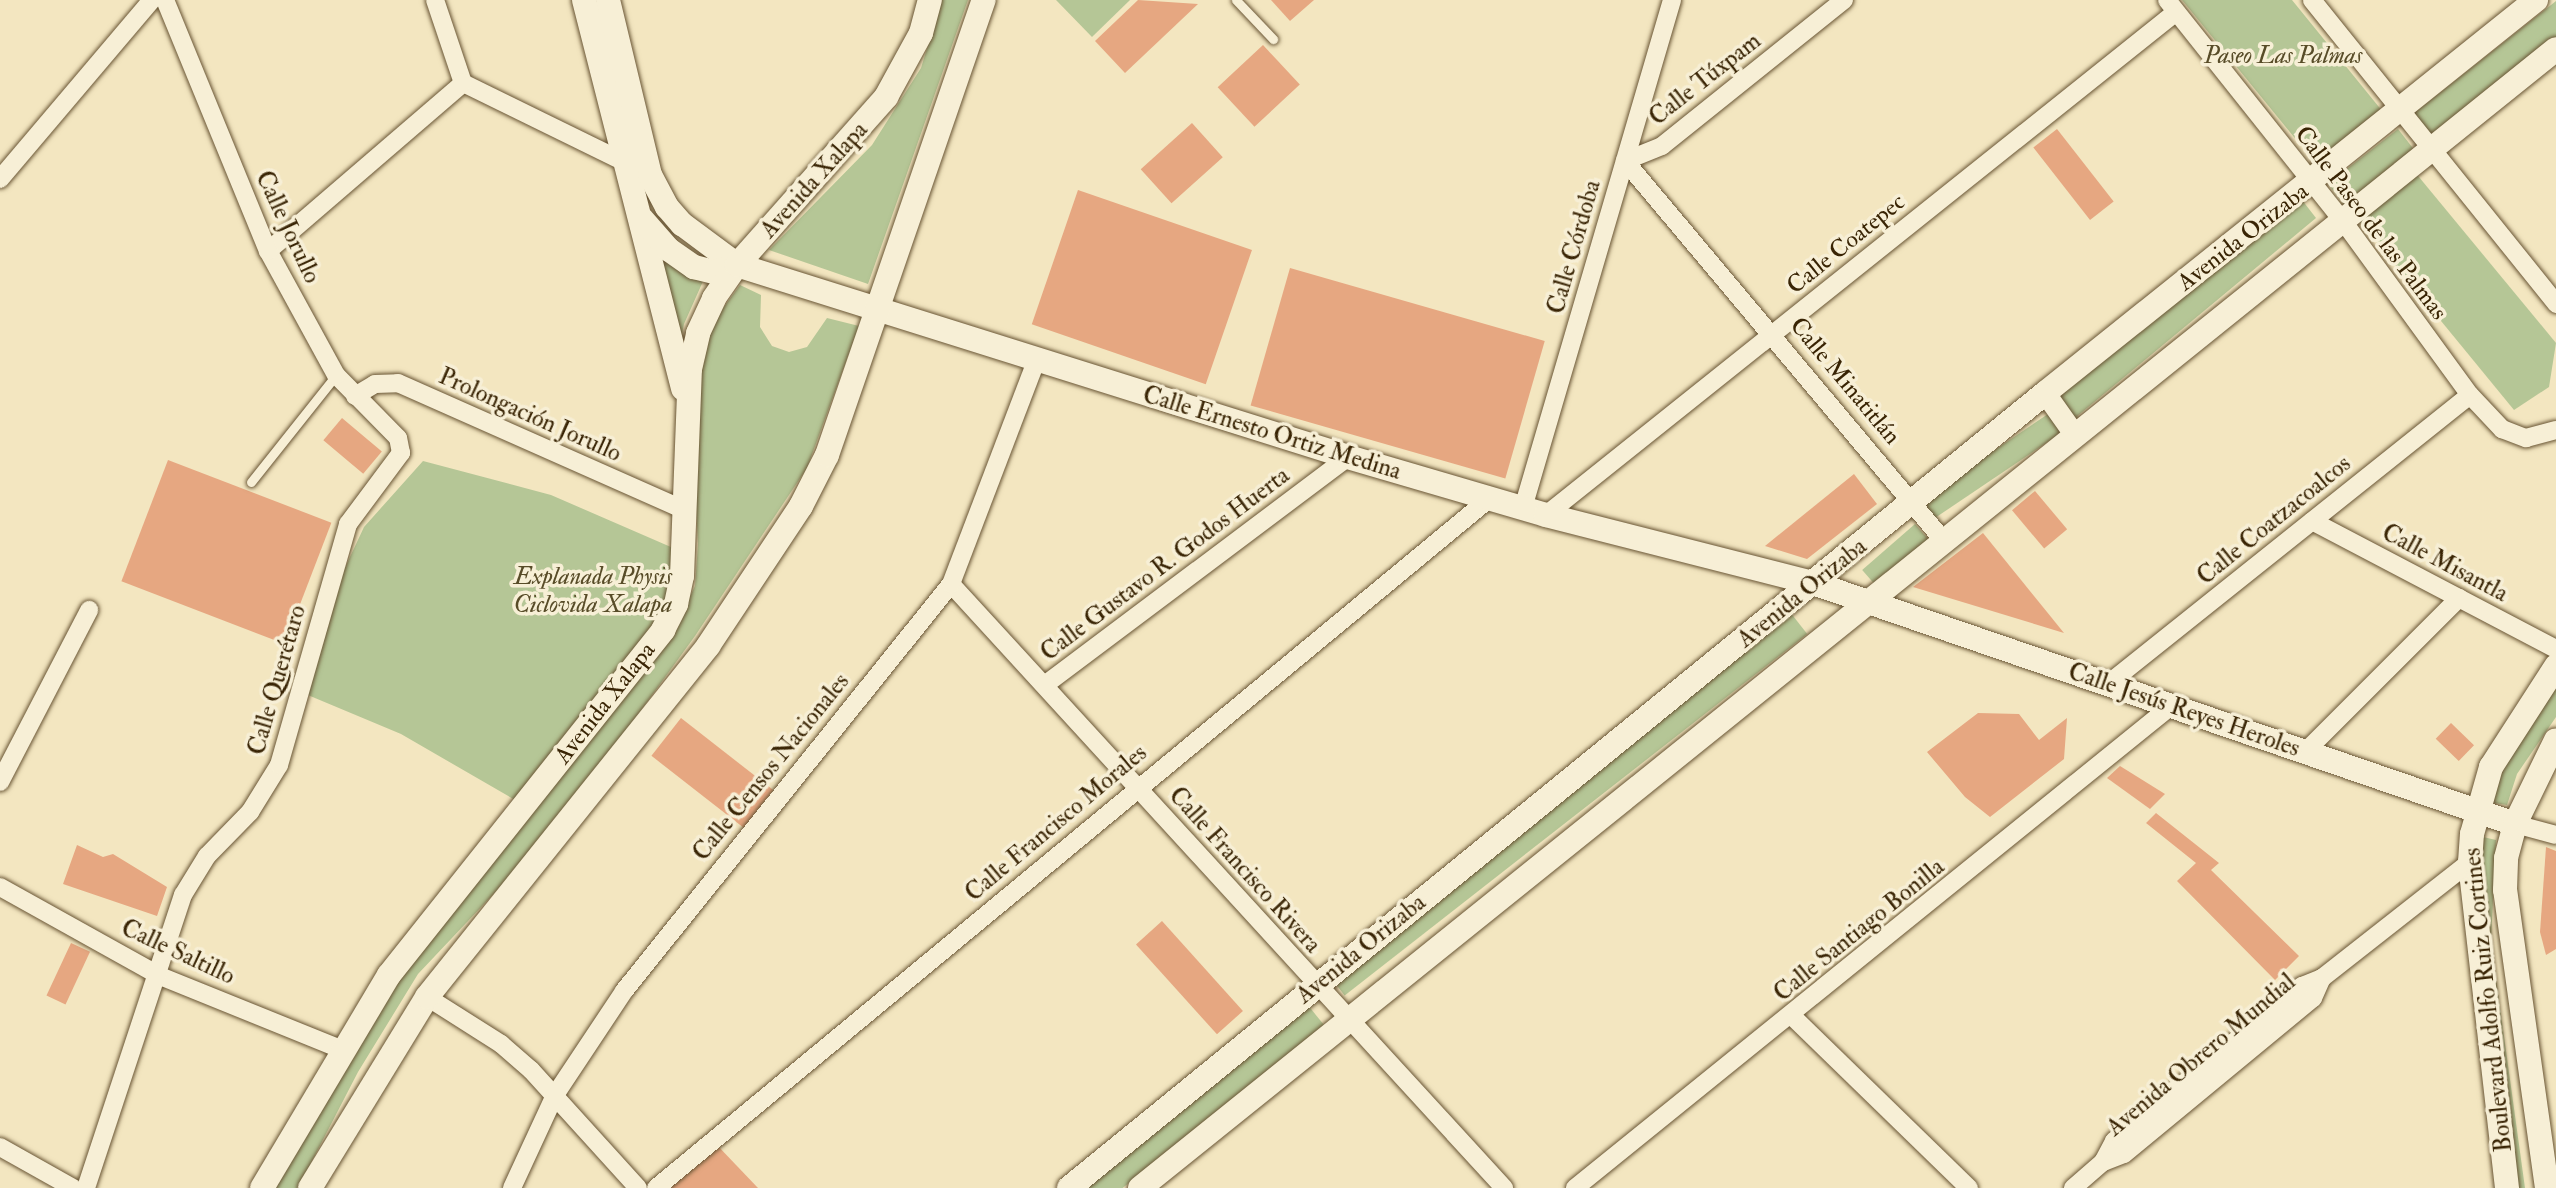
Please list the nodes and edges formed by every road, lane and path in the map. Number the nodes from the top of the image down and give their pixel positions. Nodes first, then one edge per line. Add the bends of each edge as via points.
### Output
1 (152, 0) edge
2 (166, 0) edge
3 (435, 0) edge
4 (584, 0) edge
5 (608, 0) edge
6 (930, 0) edge
7 (984, 0) edge
8 (1236, 0) edge
9 (1672, 0) edge
10 (1843, 0) edge
11 (2312, 0) edge
12 (2536, 0) edge
13 (2171, 6) edge
14 (1273, 39) dead end
15 (2556, 49) edge
16 (463, 83) junction
17 (2399, 111) junction
18 (2430, 149) junction
19 (1625, 161) junction
20 (626, 163) junction
21 (0, 179) edge
22 (2312, 183) junction
23 (635, 210) junction
24 (2343, 221) junction
25 (268, 251) junction
26 (737, 265) junction
27 (2556, 304) edge
28 (877, 313) junction
29 (1774, 333) junction
30 (1036, 361) junction
31 (335, 374) junction
32 (2045, 393) junction
33 (2470, 395) junction
34 (355, 396) junction
35 (689, 414) junction
36 (2556, 430) edge
37 (2074, 434) junction
38 (401, 453) joint
39 (1348, 457) junction
40 (251, 482) dead end
41 (1490, 498) junction
42 (1913, 502) junction
43 (685, 510) junction
44 (1534, 512) junction
45 (2312, 521) junction
46 (1943, 540) junction
47 (1813, 583) junction
48 (951, 584) junction
49 (2459, 598) junction
50 (1869, 602) junction
51 (89, 610) dead end
52 (2556, 649) edge
53 (2556, 666) edge
54 (1046, 684) junction
55 (2108, 684) junction
56 (2171, 706) junction
57 (2556, 740) edge
58 (2305, 752) junction
59 (0, 782) edge
60 (1137, 788) junction
61 (2477, 811) junction
62 (2515, 824) junction
63 (2556, 835) edge
64 (2470, 862) junction
65 (0, 887) edge
66 (160, 976) junction
67 (1316, 986) junction
68 (427, 998) junction
69 (1792, 1016) junction
70 (1346, 1019) junction
71 (341, 1049) junction
72 (555, 1095) junction
73 (0, 1147) edge
74 (2550, 1158) edge
75 (73, 1188) edge
76 (86, 1188) edge
77 (262, 1188) edge
78 (310, 1188) edge
79 (512, 1188) edge
80 (638, 1188) edge
81 (656, 1188) edge
82 (1069, 1188) edge
83 (1140, 1188) edge
84 (1504, 1188) edge
85 (1575, 1188) edge
86 (1969, 1188) edge
87 (2073, 1188) edge
88 (2507, 1188) edge
89 (2547, 1188) edge

1 - 21 street
2 - 25 street, Calle Jorullo
3 - 16 street
4 - 20 main road
5 - 26 main road via 650,174 682,224
6 - 26 main road, Avenida Xalapa via 920,33 886,97
7 - 28 main road, Avenida Xalapa
8 - 14 lane
9 - 19 street, Calle Córdoba
10 - 19 street, Calle Túxpam via 1662,146
11 - 17 street
12 - 17 main road, Avenida Orizaba
13 - 22 street, Calle Paseo de las Palmas
13 - 29 street, Calle Coatepec
15 - 18 main road, Avenida Orizaba
16 - 20 street
16 - 25 street
17 - 18 street
17 - 22 main road, Avenida Orizaba
18 - 24 main road, Avenida Orizaba
18 - 27 street
19 - 29 street, Calle Minatitlán
19 - 44 street, Calle Córdoba
20 - 23 main road
22 - 24 street, Calle Paseo de las Palmas
22 - 32 main road, Avenida Orizaba
23 - 26 main road via 668,249 694,267 714,272
23 - 35 main road
24 - 33 street, Calle Paseo de las Palmas
24 - 37 main road, Avenida Orizaba
25 - 31 street, Calle Jorullo
26 - 28 main road, Calle Ernesto Ortiz Medina
26 - 35 main road, Avenida Xalapa via 714,298 698,333 690,369
28 - 30 main road, Calle Ernesto Ortiz Medina
28 - 68 main road, Avenida Xalapa via 827,455 773,554 708,646
29 - 42 street, Calle Minatitlán
29 - 44 street, Calle Coatepec
30 - 39 main road, Calle Ernesto Ortiz Medina
30 - 48 street, Calle Censos Nacionales
31 - 34 street, Calle Jorullo
31 - 40 lane
32 - 37 street
32 - 42 main road, Avenida Orizaba
33 - 36 street, Calle Paseo de las Palmas via 2502,429 2526,438
33 - 45 street, Calle Coatzacoalcos
34 - 38 street, Calle Jorullo via 398,438
34 - 43 street, Prolongación Jorullo via 374,384 398,383
35 - 43 main road, Avenida Xalapa
37 - 46 main road, Avenida Orizaba
38 - 66 street, Calle Querétaro via 348,523 279,765 266,790 207,856 183,895
39 - 41 main road, Calle Ernesto Ortiz Medina
39 - 54 street, Calle Gustavo R. Godos Huerta
41 - 44 main road, Calle Ernesto Ortiz Medina
41 - 60 street, Calle Francisco Morales
42 - 46 street, Calle Minatitlán
42 - 47 main road, Avenida Orizaba
43 - 71 main road, Avenida Xalapa via 682,576 676,604 663,630 389,975
44 - 47 main road, Calle Ernesto Ortiz Medina
45 - 49 street, Calle Misantla
45 - 55 street, Calle Coatzacoalcos
46 - 50 main road, Avenida Orizaba
47 - 50 main road, Calle Jesús Reyes Heroles
47 - 67 main road, Avenida Orizaba
48 - 54 street, Calle Francisco Rivera
48 - 72 street, Calle Censos Nacionales via 669,931
49 - 52 street, Calle Misantla
49 - 58 street
50 - 55 main road, Calle Jesús Reyes Heroles
50 - 70 main road, Avenida Orizaba
51 - 59 street
53 - 61 main road, Boulevard Adolfo Ruiz Cortines via 2491,767
54 - 60 street, Calle Francisco Rivera
55 - 56 main road, Calle Jesús Reyes Heroles
56 - 58 main road, Calle Jesús Reyes Heroles
56 - 69 street, Calle Santiago Bonilla
57 - 62 main road, Boulevard Adolfo Ruiz Cortines
58 - 61 main road, Calle Jesús Reyes Heroles
60 - 67 street, Calle Francisco Rivera
60 - 81 street, Calle Francisco Morales
61 - 62 main road, Calle Jesús Reyes Heroles
61 - 64 main road, Boulevard Adolfo Ruiz Cortines
62 - 63 street, Calle Jesús Reyes Heroles
62 - 74 main road, Boulevard Adolfo Ruiz Cortines via 2506,858 2505,890
64 - 87 street, Avenida Obrero Mundial via 2322,978 2313,998 2124,1154 2104,1162
64 - 88 main road, Boulevard Adolfo Ruiz Cortines
65 - 66 street, Calle Saltillo
66 - 71 street, Calle Saltillo
66 - 76 street, Calle Querétaro
67 - 70 street, Calle Francisco Rivera
67 - 82 main road, Avenida Orizaba
68 - 72 street via 501,1044
68 - 78 main road, Avenida Xalapa
69 - 85 street, Calle Santiago Bonilla
69 - 86 street
70 - 83 main road, Avenida Orizaba
70 - 84 street, Calle Francisco Rivera
71 - 77 main road, Avenida Xalapa
72 - 79 street, Calle Censos Nacionales
72 - 80 street
73 - 75 street
74 - 89 main road, Boulevard Adolfo Ruiz Cortines

